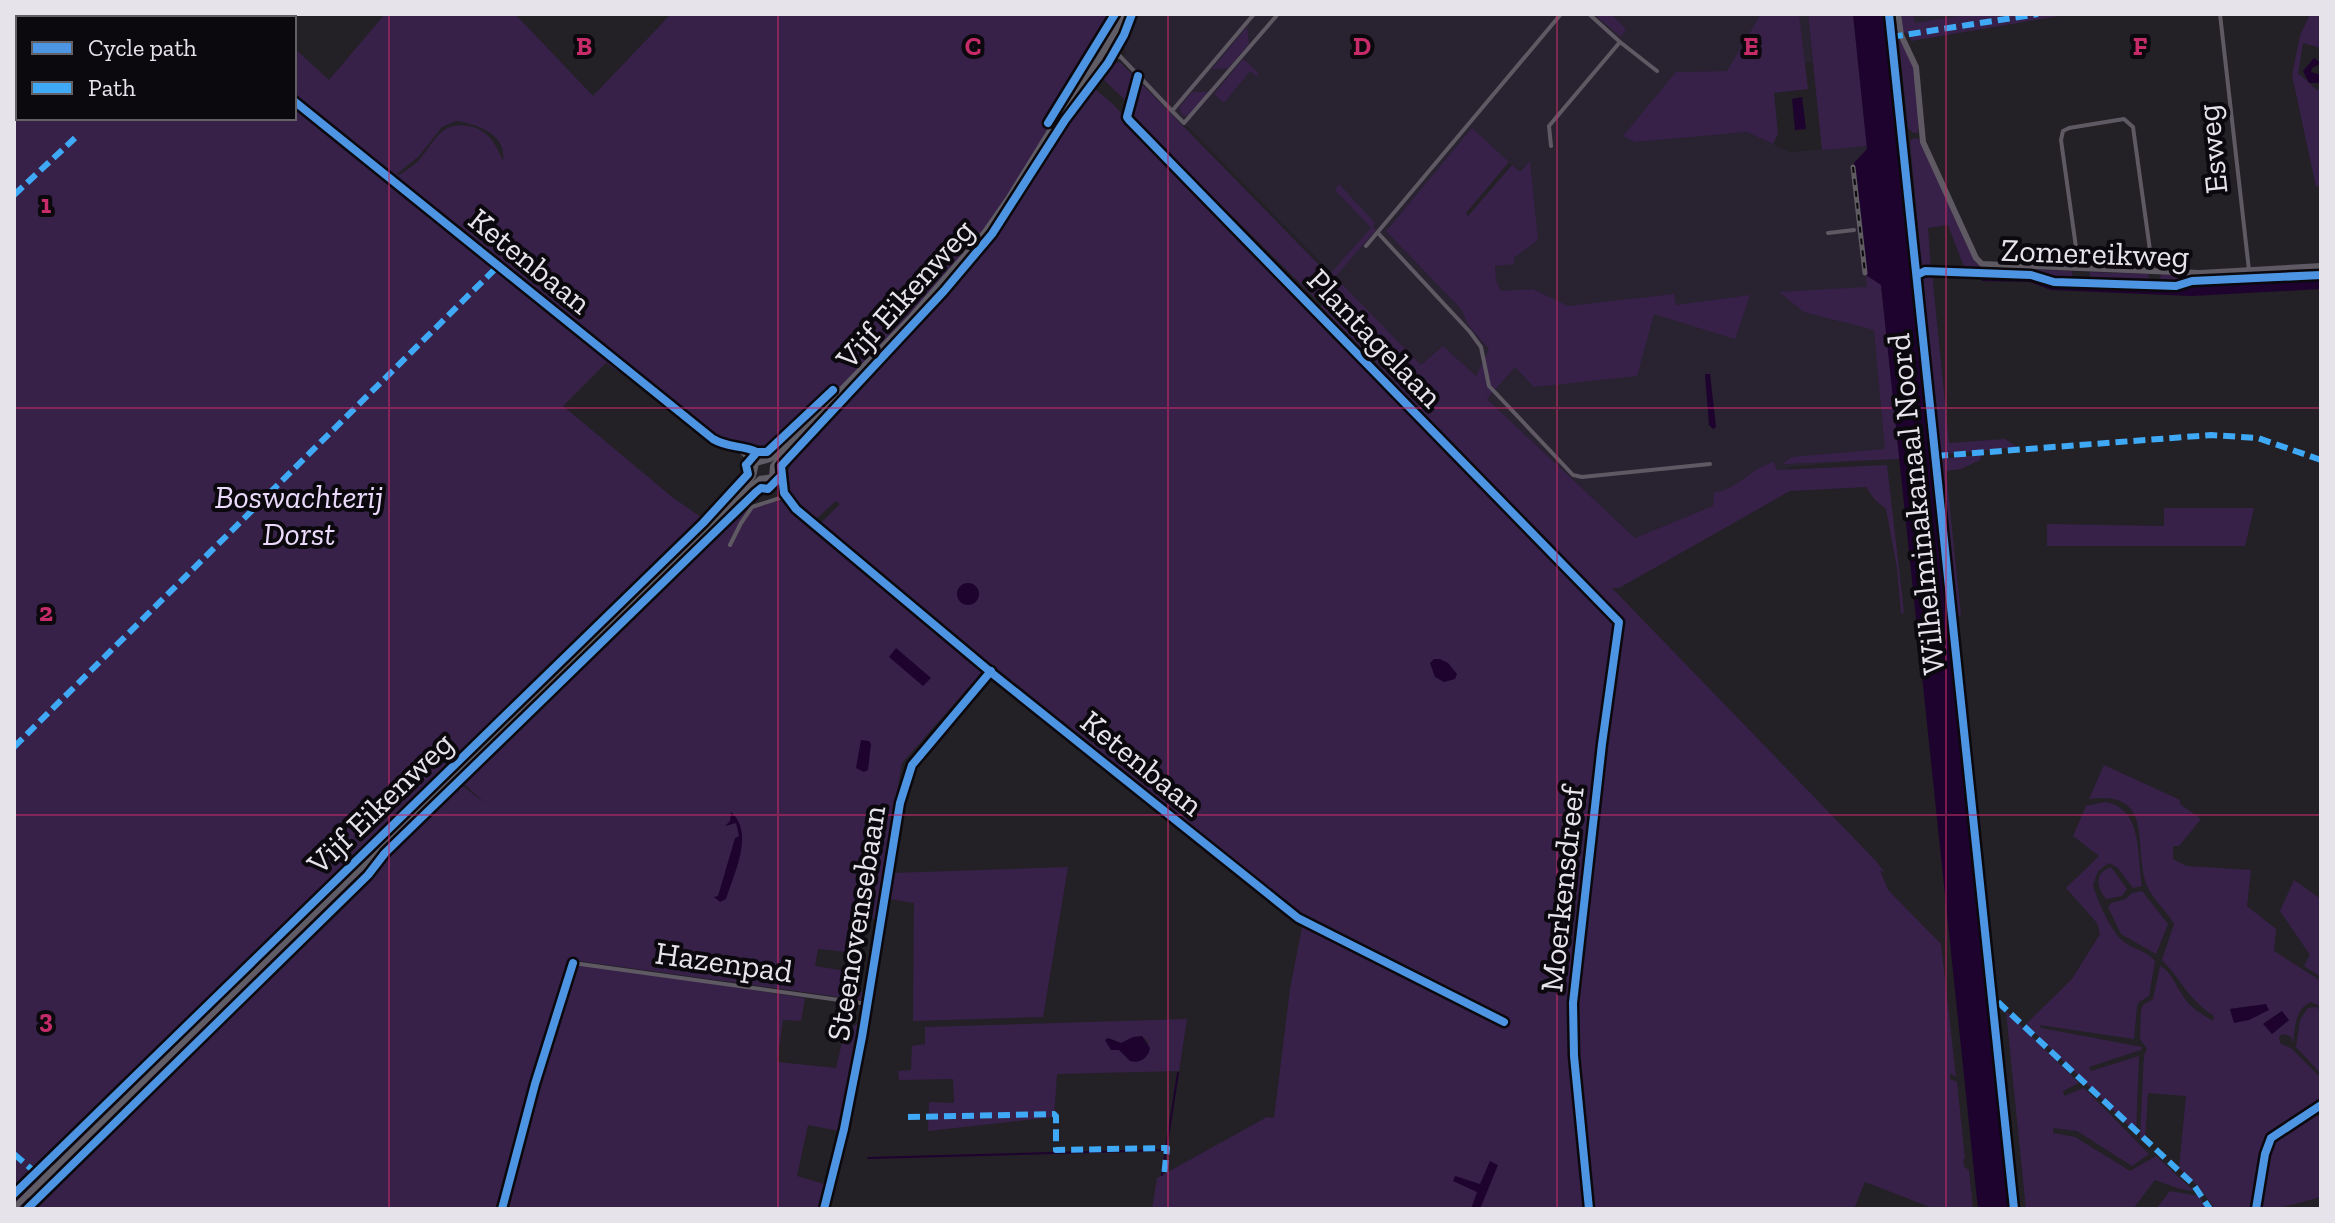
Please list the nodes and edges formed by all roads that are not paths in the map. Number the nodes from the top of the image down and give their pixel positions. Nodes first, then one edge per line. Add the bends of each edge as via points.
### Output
1 (1124, 14) edge
2 (1254, 14) edge
3 (1278, 14) edge
4 (1561, 14) edge
5 (1589, 14) edge
6 (1898, 14) edge
7 (2220, 14) edge
8 (1620, 42) junction
9 (1104, 48) junction
10 (1657, 71) dead end
11 (296, 103) edge
12 (1172, 111) junction
13 (1551, 146) dead end
14 (1854, 230) dead end
15 (1378, 233) junction
16 (1828, 233) dead end
17 (1366, 246) dead end
18 (2321, 266) edge
19 (2079, 269) junction
20 (2249, 271) junction
21 (2153, 272) junction
22 (1710, 464) dead end
23 (764, 470) junction
24 (785, 494) junction
25 (730, 545) dead end
26 (991, 671) joint
27 (573, 963) dead end
28 (868, 1004) junction
29 (2321, 1105) edge
30 (2314, 1109) dead end
31 (14, 1208) edge
32 (824, 1209) edge

1 - 9 main road, Vijf Eikenweg
2 - 12 street
3 - 12 street via 1184,123
4 - 15 street
5 - 8 street
6 - 19 street, Zomereikweg via 1916,67 1923,142 1979,262
7 - 20 street, Esweg
8 - 10 street
8 - 13 street via 1549,126
9 - 12 street
9 - 23 main road, Vijf Eikenweg via 967,255
11 - 23 street, Ketenbaan via 713,439 741,450
14 - 16 street
15 - 17 street
15 - 22 street via 1481,347 1489,386 1573,475
18 - 20 street, Zomereikweg
19 - 21 street, Zomereikweg
19 - 21 street via 2063,131 2124,119 2133,127
20 - 21 street, Zomereikweg
23 - 24 street, Ketenbaan
23 - 31 main road, Vijf Eikenweg
24 - 25 street via 752,507
24 - 26 street, Ketenbaan via 796,509
26 - 28 street, Steenovensebaan via 907,776
27 - 28 street, Hazenpad
28 - 32 street, Steenovensebaan
29 - 30 street

